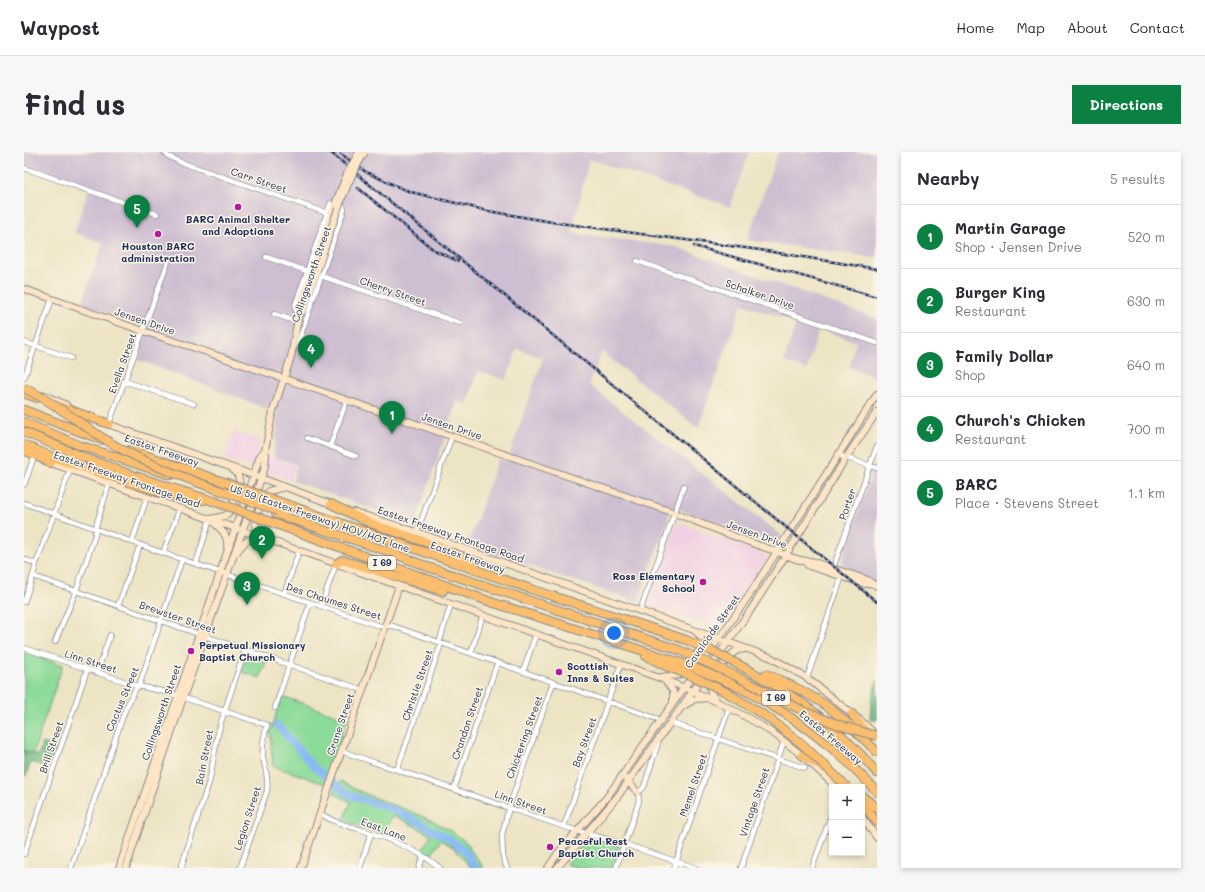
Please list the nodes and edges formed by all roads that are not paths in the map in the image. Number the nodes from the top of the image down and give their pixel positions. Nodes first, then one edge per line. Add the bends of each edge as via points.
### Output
1 (164, 152) edge
2 (359, 152) edge
3 (365, 152) edge
4 (24, 168) edge
5 (327, 213) junction
6 (157, 214) dead end
7 (266, 257) dead end
8 (638, 261) dead end
9 (168, 262) dead end
10 (314, 272) junction
11 (24, 289) edge
12 (52, 299) junction
13 (274, 314) dead end
14 (298, 322) junction
15 (460, 323) dead end
16 (143, 331) junction
17 (24, 342) edge
18 (877, 343) edge
19 (36, 346) junction
20 (292, 350) junction
21 (71, 358) dead end
22 (24, 378) edge
23 (284, 378) junction
24 (124, 381) junction
25 (24, 385) edge
26 (24, 388) edge
27 (24, 393) edge
28 (877, 395) edge
29 (347, 400) junction
30 (194, 404) dead end
31 (24, 410) edge
32 (877, 412) edge
33 (24, 418) edge
34 (24, 423) edge
35 (109, 424) junction
36 (24, 432) edge
37 (452, 436) junction
38 (307, 438) dead end
39 (330, 446) junction
40 (877, 446) edge
41 (25, 448) edge
42 (265, 450) junction
43 (838, 455) junction
44 (356, 456) dead end
45 (34, 457) junction
46 (846, 458) junction
47 (51, 463) junction
48 (870, 466) junction
49 (230, 468) junction
50 (877, 468) edge
51 (70, 470) junction
52 (169, 471) junction
53 (254, 475) junction
54 (261, 478) junction
55 (109, 484) junction
56 (24, 485) edge
57 (684, 486) dead end
58 (286, 487) junction
59 (147, 497) junction
60 (208, 499) junction
61 (24, 503) edge
62 (331, 504) junction
63 (180, 508) junction
64 (277, 512) junction
65 (675, 513) junction
66 (54, 514) junction
67 (210, 520) junction
68 (235, 528) junction
69 (95, 529) junction
70 (242, 531) junction
71 (417, 532) junction
72 (264, 538) junction
73 (132, 542) junction
74 (140, 544) junction
75 (299, 551) junction
76 (777, 552) junction
77 (164, 553) junction
78 (226, 555) junction
79 (786, 555) junction
80 (24, 559) edge
81 (182, 559) junction
82 (232, 561) junction
83 (804, 561) junction
84 (36, 564) junction
85 (196, 564) junction
86 (336, 564) junction
87 (833, 568) junction
88 (479, 571) junction
89 (223, 574) junction
90 (34, 576) junction
91 (842, 576) junction
92 (874, 584) edge
93 (399, 586) junction
94 (76, 591) junction
95 (284, 594) junction
96 (469, 595) junction
97 (748, 598) junction
98 (24, 602) edge
99 (755, 602) junction
100 (310, 603) junction
101 (451, 604) junction
102 (118, 606) junction
103 (322, 606) junction
104 (640, 611) junction
105 (483, 615) junction
106 (161, 621) junction
107 (385, 627) junction
108 (695, 630) junction
109 (536, 634) junction
110 (110, 635) dead end
111 (202, 635) junction
112 (719, 639) junction
113 (54, 642) dead end
114 (440, 642) junction
115 (728, 642) junction
116 (24, 648) edge
117 (747, 648) junction
118 (245, 650) junction
119 (470, 653) junction
120 (670, 663) junction
121 (289, 664) junction
122 (497, 664) junction
123 (621, 664) junction
124 (742, 665) junction
125 (87, 670) junction
126 (523, 672) junction
127 (97, 673) junction
128 (660, 678) junction
129 (807, 678) junction
130 (553, 683) junction
131 (138, 686) junction
132 (684, 687) junction
133 (363, 690) junction
134 (693, 691) junction
135 (180, 697) junction
136 (710, 698) junction
137 (608, 701) junction
138 (718, 702) junction
139 (673, 703) junction
140 (682, 707) junction
141 (275, 708) dead end
142 (729, 708) junction
143 (224, 712) junction
144 (852, 714) junction
145 (661, 720) junction
146 (671, 723) junction
147 (266, 725) joint
148 (877, 736) edge
149 (660, 738) junction
150 (718, 739) junction
151 (784, 741) junction
152 (877, 746) edge
153 (341, 751) junction
154 (877, 752) edge
155 (802, 755) junction
156 (778, 759) junction
157 (805, 768) dead end
158 (397, 770) junction
159 (877, 773) edge
160 (622, 776) junction
161 (629, 781) junction
162 (833, 784) edge
163 (845, 784) edge
164 (846, 784) edge
165 (454, 789) junction
166 (877, 792) edge
167 (638, 793) junction
168 (865, 798) edge
169 (509, 807) junction
170 (865, 808) edge
171 (877, 808) edge
172 (320, 813) junction
173 (829, 820) edge
174 (864, 820) edge
175 (877, 822) edge
176 (564, 826) junction
177 (577, 830) junction
178 (371, 833) junction
179 (586, 833) junction
180 (877, 838) edge
181 (624, 844) junction
182 (24, 854) edge
183 (423, 857) junction
184 (676, 861) junction
185 (552, 862) junction
186 (558, 867) edge
187 (71, 868) edge
188 (119, 868) edge
189 (126, 868) edge
190 (181, 868) edge
191 (240, 868) edge
192 (301, 868) edge
193 (360, 868) edge
194 (419, 868) edge
195 (440, 868) edge
196 (507, 868) edge
197 (548, 868) edge
198 (616, 868) edge
199 (674, 868) edge
200 (696, 868) edge
201 (741, 868) edge
202 (812, 868) edge

1 - 5 street, Carr Street via 180,162
2 - 10 main road, Collingsworth Street, bridge via 343,181
3 - 10 main road, Collingsworth Street, bridge via 346,187
4 - 6 street
5 - 10 street, Collingsworth Street
5 - 10 street, Collingsworth Street via 332,202 344,206
7 - 10 street, Cherry Street
8 - 18 street, Schalker Drive
9 - 16 street, Evella Street
10 - 14 main road, Collingsworth Street
10 - 14 street, Collingsworth Street via 295,306
10 - 15 street, Cherry Street
10 - 20 street, Collingsworth Street via 299,340
11 - 12 main road, Jensen Drive
12 - 16 main road, Jensen Drive
12 - 19 street
13 - 14 street
14 - 20 main road, Collingsworth Street
16 - 23 main road, Jensen Drive
16 - 24 street, Evella Street
17 - 19 street
19 - 21 street
19 - 22 street
20 - 23 main road, Collingsworth Street
23 - 29 main road, Jensen Drive
23 - 42 main road, Collingsworth Street via 273,411
24 - 30 street
24 - 35 street, Evella Street
25 - 35 main road, Eastex Freeway Frontage Road
26 - 52 highway, bridge via 113,444
27 - 35 highway
28 - 43 main road, Cavalcade Street
29 - 37 main road, Jensen Drive
29 - 39 street
31 - 88 highway, Eastex Freeway / I 69, bridge via 128,450
32 - 46 main road, Cavalcade Street
33 - 52 highway, Eastex Freeway / I 69, bridge
34 - 64 highway, US 59 (Eastex Freeway) HOV/HOT lane / I 69 via 79,445
35 - 49 main road, Eastex Freeway Frontage Road
36 - 60 highway, Eastex Freeway / I 69 via 114,469
37 - 65 main road, Jensen Drive
37 - 71 street
38 - 39 street
39 - 44 street
40 - 48 street, Porter
41 - 45 main road, Eastex Freeway Frontage Road
41 - 47 highway
41 - 60 highway via 166,494 192,500
42 - 53 main road, Collingsworth Street via 260,456
42 - 54 main road, Collingsworth Street
43 - 46 street
43 - 76 main road, Cavalcade Street
45 - 47 main road, Eastex Freeway Frontage Road
45 - 56 street
46 - 48 street
46 - 79 main road, Cavalcade Street
47 - 51 main road, Eastex Freeway Frontage Road
48 - 50 street
48 - 87 street, Porter
49 - 53 main road, Eastex Freeway Frontage Road
49 - 67 main road via 238,475 240,484 230,512
51 - 55 main road, Eastex Freeway Frontage Road
51 - 66 street
52 - 64 highway, Eastex Freeway / I 69, bridge
53 - 54 main road, Eastex Freeway Frontage Road
53 - 68 main road, Collingsworth Street
54 - 58 main road, Eastex Freeway Frontage Road
54 - 70 main road, Collingsworth Street
55 - 59 main road, Eastex Freeway Frontage Road
55 - 69 street
57 - 65 street
58 - 62 main road, Eastex Freeway Frontage Road
58 - 72 main road via 269,491 263,500 256,525
59 - 63 main road, Eastex Freeway Frontage Road
59 - 73 street
60 - 96 highway, Eastex Freeway / I 69, bridge
61 - 66 street, Des Chaumes Street
62 - 71 main road, Eastex Freeway Frontage Road
62 - 88 highway via 370,523 442,548 466,559
63 - 67 main road, Eastex Freeway Frontage Road
63 - 77 street
64 - 148 highway, US 59 (Eastex Freeway) HOV/HOT lane / I 69, bridge via 428,567 679,650 805,712
65 - 76 main road, Jensen Drive
65 - 104 street
66 - 69 street, Des Chaumes Street
66 - 84 street
67 - 68 main road, Eastex Freeway Frontage Road
67 - 78 main road via 226,536
67 - 85 street
68 - 70 main road, Eastex Freeway Frontage Road
68 - 78 main road, Collingsworth Street
69 - 73 street, Des Chaumes Street
69 - 94 street
70 - 72 main road, Eastex Freeway Frontage Road
70 - 82 main road, Collingsworth Street
71 - 104 main road, Eastex Freeway Frontage Road
72 - 75 main road, Eastex Freeway Frontage Road
72 - 82 main road via 246,540
73 - 74 street, Des Chaumes Street
74 - 77 street, Des Chaumes Street
74 - 102 street
75 - 86 main road, Eastex Freeway Frontage Road
75 - 95 street
76 - 79 main road, Jensen Drive
76 - 97 main road, Cavalcade Street
77 - 81 street, Des Chaumes Street
78 - 89 main road, Collingsworth Street
79 - 83 main road, Jensen Drive
79 - 99 main road, Cavalcade Street
80 - 84 street
81 - 85 street, Des Chaumes Street
81 - 106 street, Cactus Street
82 - 89 main road, Collingsworth Street
83 - 87 main road, Jensen Drive
83 - 91 main road, Jensen Drive via 809,566
84 - 90 street
85 - 89 street, Des Chaumes Street
86 - 93 main road, Eastex Freeway Frontage Road
86 - 96 highway via 342,560 456,595
86 - 103 street
87 - 92 main road, Jensen Drive
88 - 124 highway, Eastex Freeway / I 69, bridge via 634,621 686,640
89 - 95 street, Des Chaumes Street
89 - 111 main road, Collingsworth Street
90 - 94 street, Brewster Street
90 - 98 street
91 - 92 main road, Jensen Drive via 865,584
91 - 129 street
93 - 101 main road, Eastex Freeway Frontage Road
93 - 107 main road, Crane Street
94 - 102 street, Brewster Street
94 - 113 street
95 - 100 street, Des Chaumes Street
96 - 120 highway, Eastex Freeway / I 69 via 624,645
97 - 99 main road
97 - 112 main road, Cavalcade Street
99 - 115 main road, Cavalcade Street
100 - 103 street, Des Chaumes Street
100 - 121 street
101 - 105 main road, Eastex Freeway Frontage Road
101 - 114 street, Christie Street
102 - 106 street, Brewster Street
103 - 107 street, Des Chaumes Street
104 - 108 main road, Eastex Freeway Frontage Road
105 - 109 main road, Eastex Freeway Frontage Road
105 - 119 street
106 - 111 street, Brewster Street
106 - 131 street, Cactus Street
107 - 114 street, Des Chaumes Street via 393,626
107 - 133 main road, Crane Street
108 - 112 main road, Eastex Freeway Frontage Road
108 - 128 main road via 702,638 702,644 689,665 679,675
109 - 123 main road, Eastex Freeway Frontage Road
109 - 126 street
110 - 127 street
111 - 118 street, Brewster Street
111 - 135 main road, Collingsworth Street
112 - 115 main road, Eastex Freeway Frontage Road
112 - 132 main road, Cavalcade Street
114 - 119 street, Des Chaumes Street
114 - 158 street, Christie Street
115 - 117 main road, Eastex Freeway Frontage Road
115 - 134 main road, Cavalcade Street
116 - 125 street, Linn Street
117 - 129 main road, Eastex Freeway Frontage Road via 770,657
117 - 138 main road via 737,650 730,656 712,681 711,694
118 - 121 street, Brewster Street
118 - 143 street, Bain Street
119 - 122 street, Des Chaumes Street
120 - 164 highway, bridge via 767,717 802,744
120 - 166 highway, Eastex Freeway / I 69, bridge via 694,668 730,683 780,709 845,760
121 - 133 street, Brewster Street
121 - 141 street
122 - 126 street, Des Chaumes Street
122 - 165 street, Crandon Street
123 - 128 main road, Eastex Freeway Frontage Road
123 - 137 street, Bay Street
124 - 154 highway, bridge via 816,699 840,716
124 - 159 highway, Eastex Freeway / I 69 via 811,708 843,736
125 - 127 street, Linn Street
125 - 182 street, Brill Street
126 - 130 street, Des Chaumes Street
127 - 131 street, Linn Street
128 - 132 main road, Eastex Freeway Frontage Road
128 - 139 main road via 673,691
129 - 144 main road, Eastex Freeway Frontage Road
130 - 137 street, Des Chaumes Street
130 - 169 street, Chickering Street
131 - 135 street, Linn Street
131 - 187 street, Cactus Street via 125,710
132 - 134 main road, Eastex Freeway Frontage Road
132 - 139 main road, Cavalcade Street
133 - 153 main road, Crane Street
134 - 136 main road, Eastex Freeway Frontage Road
134 - 140 main road, Cavalcade Street
135 - 143 street, Linn Street
135 - 188 main road, Collingsworth Street
135 - 189 main road, Collingsworth Street
136 - 138 main road, Eastex Freeway Frontage Road
136 - 140 main road via 695,699
137 - 145 street, Des Chaumes Street
137 - 176 street, Bay Street
138 - 142 main road, Eastex Freeway Frontage Road
139 - 145 main road, Cavalcade Street
140 - 146 main road, Cavalcade Street
142 - 150 street, Memel Street
142 - 151 main road, Eastex Freeway Frontage Road
143 - 147 street, Linn Street
143 - 190 street, Bain Street via 217,734 210,778
144 - 148 main road, Eastex Freeway Frontage Road
144 - 152 highway
145 - 160 main road, Cavalcade Street
146 - 149 main road, Cavalcade Street
146 - 150 street
147 - 191 street, Legion Street via 263,755 268,779 267,791
149 - 161 main road, Cavalcade Street
149 - 167 street via 644,786
150 - 156 street
150 - 184 street, Memel Street
151 - 155 main road, Eastex Freeway Frontage Road
151 - 156 street, Vintage Street
153 - 158 street, Linn Street
153 - 172 main road, Crane Street
155 - 162 main road, Eastex Freeway Frontage Road
155 - 163 highway
156 - 157 street
156 - 201 street, Vintage Street
158 - 165 street, Linn Street
160 - 161 main road
160 - 177 main road, Cavalcade Street
161 - 167 main road
161 - 179 main road, Cavalcade Street
165 - 169 street, Linn Street
167 - 181 street via 639,801
168 - 171 highway
169 - 176 street, Linn Street
169 - 196 street, Chickering Street via 502,835
170 - 175 highway
172 - 178 street, East Lane via 335,822
172 - 192 main road, Crane Street
173 - 202 street
174 - 180 main road
176 - 177 street, Linn Street
177 - 179 street, Linn Street
177 - 185 main road, Cavalcade Street
178 - 183 street, East Lane via 400,844
178 - 193 street
179 - 181 street, Linn Street
179 - 186 main road, Cavalcade Street
181 - 184 street, Linn Street
181 - 198 street
183 - 194 street
183 - 195 street, East Lane
184 - 199 street, Memel Street
184 - 200 street, Linn Street
185 - 186 main road
185 - 197 main road, Cavalcade Street

